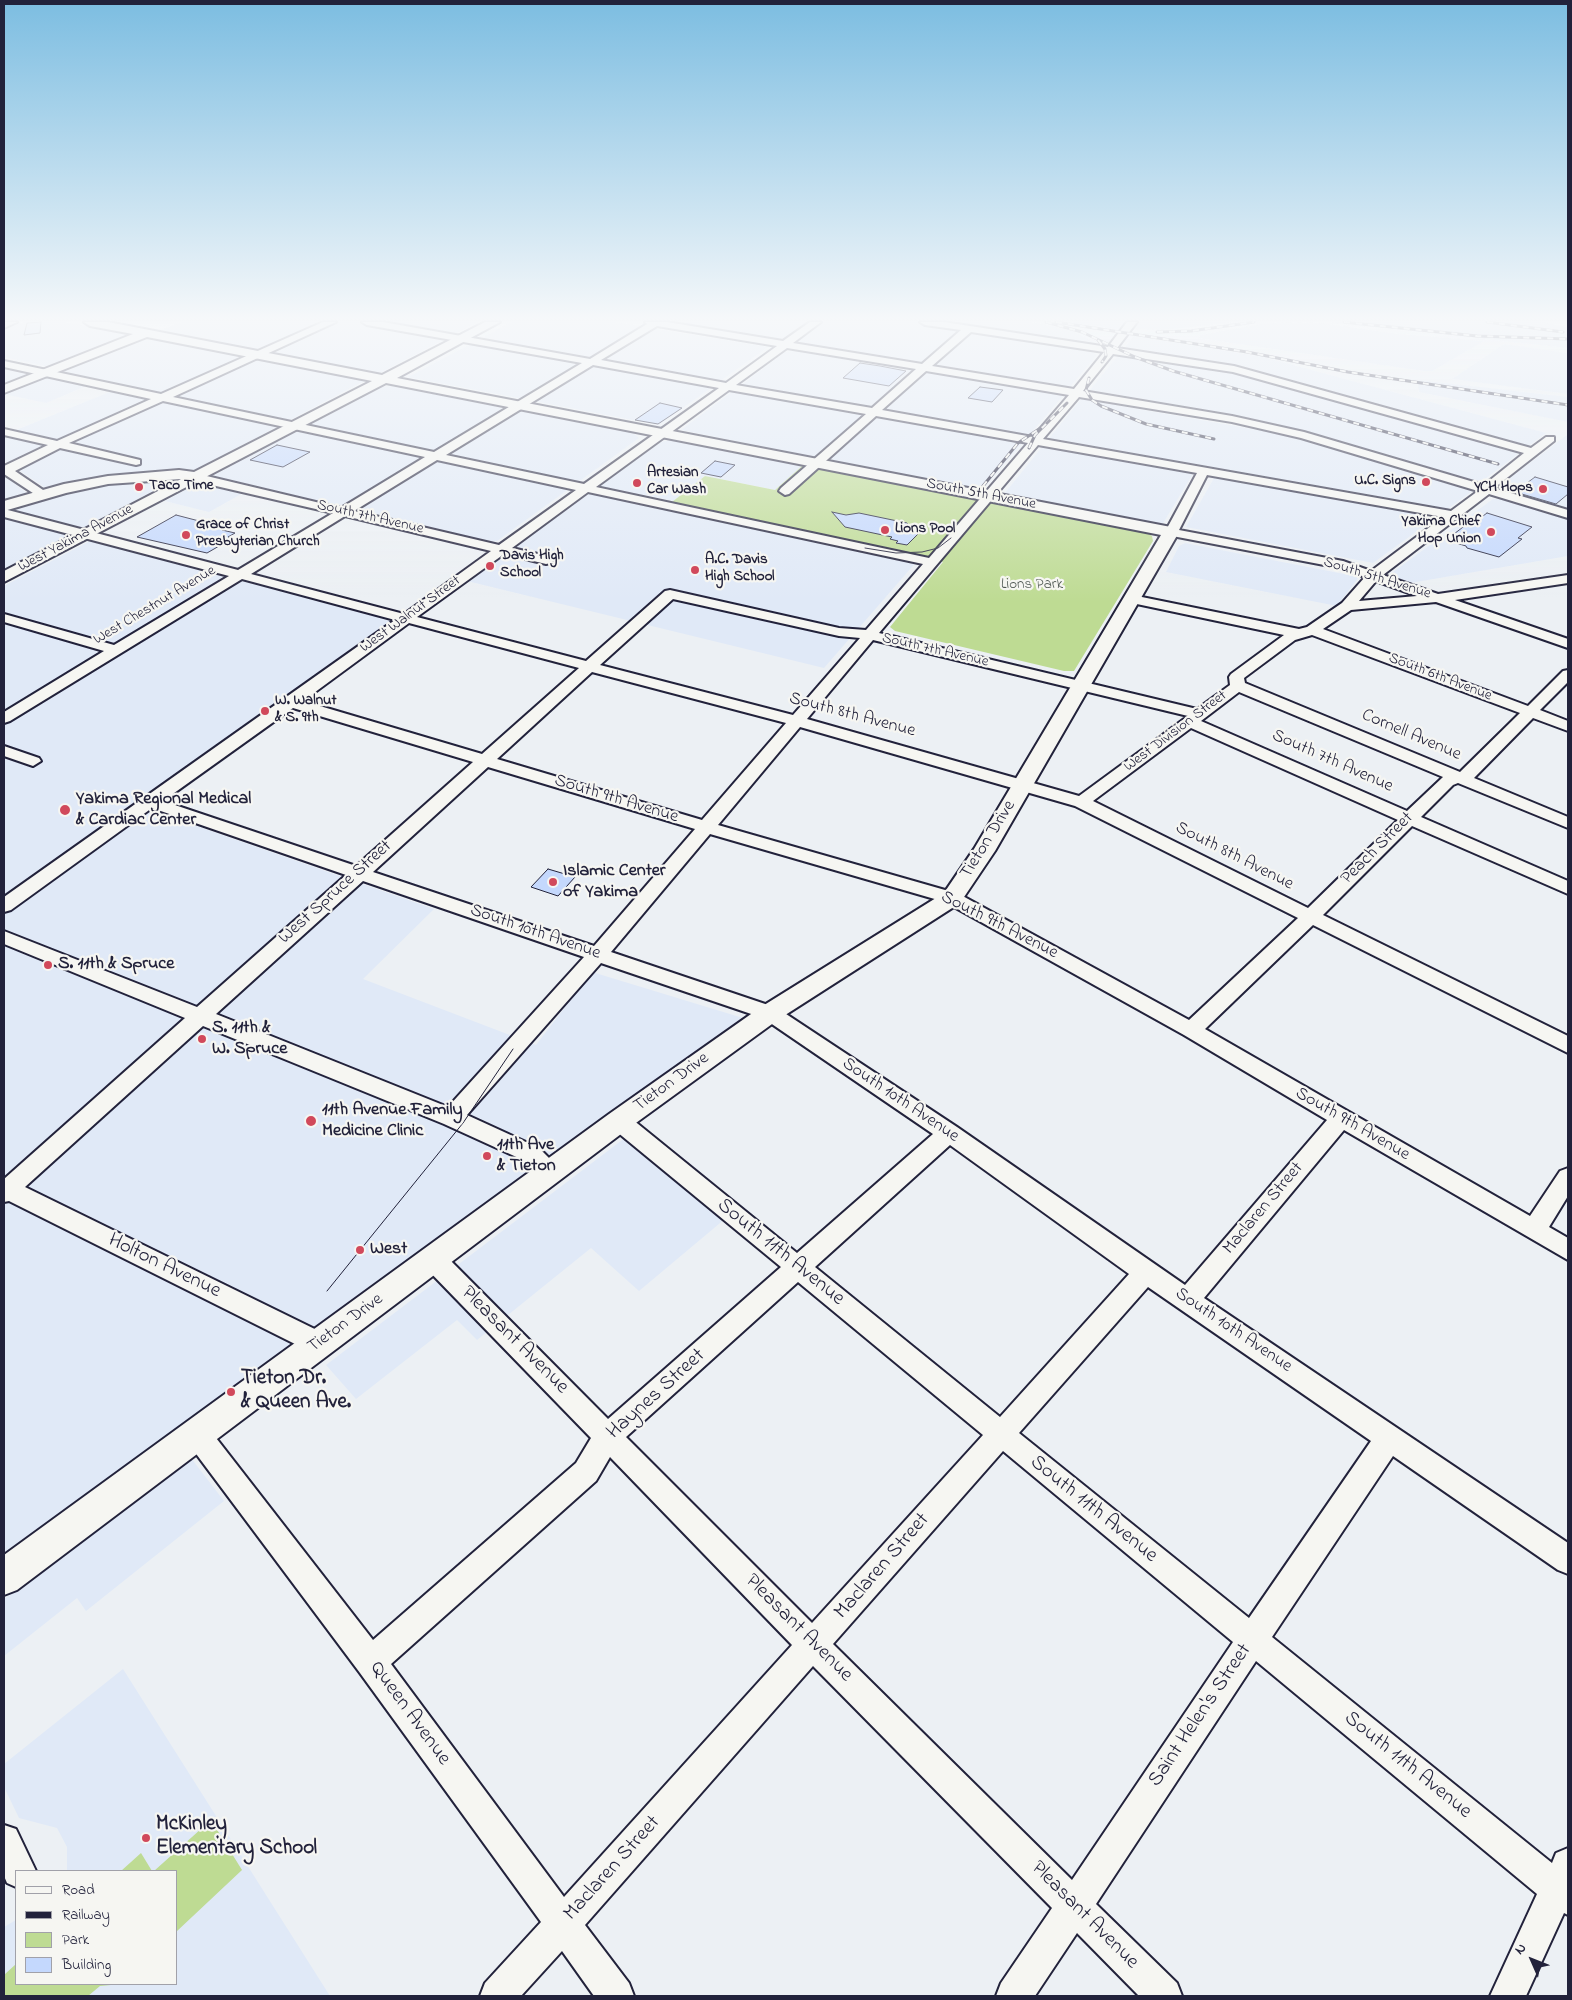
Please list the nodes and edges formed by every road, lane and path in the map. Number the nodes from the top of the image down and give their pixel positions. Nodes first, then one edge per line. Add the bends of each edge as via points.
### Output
1 (124, 415) edge
2 (244, 415) edge
3 (315, 415) edge
4 (501, 415) edge
5 (572, 415) edge
6 (687, 415) edge
7 (872, 415) edge
8 (894, 415) edge
9 (1057, 415) edge
10 (1203, 415) edge
11 (1403, 415) edge
12 (294, 426) junction
13 (4, 432) edge
14 (663, 433) junction
15 (1550, 439) dead end
16 (1035, 441) junction
17 (59, 444) junction
18 (1531, 451) junction
19 (13, 454) dead end
20 (434, 456) junction
21 (816, 463) junction
22 (136, 469) junction
23 (5, 470) edge
24 (1203, 472) junction
25 (186, 476) junction
26 (585, 488) junction
27 (1487, 490) junction
28 (785, 491) dead end
29 (42, 495) junction
30 (988, 496) junction
31 (4, 506) edge
32 (343, 512) junction
33 (4, 513) edge
34 (1568, 514) edge
35 (1452, 515) junction
36 (1171, 532) junction
37 (84, 535) junction
38 (501, 549) junction
39 (546, 560) dead end
40 (931, 562) junction
41 (237, 575) junction
42 (1374, 575) junction
43 (4, 577) edge
44 (1568, 579) edge
45 (670, 594) joint
46 (1438, 598) junction
47 (1130, 603) junction
48 (1347, 606) junction
49 (4, 618) edge
50 (404, 620) junction
51 (1312, 630) junction
52 (870, 636) junction
53 (1291, 637) junction
54 (1568, 644) edge
55 (116, 650) junction
56 (589, 667) junction
57 (1568, 674) edge
58 (1082, 686) junction
59 (1238, 686) junction
60 (291, 702) junction
61 (1530, 712) junction
62 (4, 718) edge
63 (1195, 718) junction
64 (797, 721) junction
65 (1568, 726) edge
66 (4, 751) edge
67 (485, 760) junction
68 (33, 761) dead end
69 (1456, 777) junction
70 (1024, 784) junction
71 (150, 802) junction
72 (1081, 802) junction
73 (1409, 818) junction
74 (1568, 824) edge
75 (706, 827) junction
76 (358, 873) junction
77 (1568, 888) edge
78 (952, 898) junction
79 (4, 906) edge
80 (1310, 917) junction
81 (4, 937) edge
82 (598, 954) junction
83 (770, 1013) junction
84 (200, 1016) junction
85 (1191, 1030) junction
86 (1568, 1046) edge
87 (452, 1118) junction
88 (1340, 1118) junction
89 (619, 1121) junction
90 (949, 1133) junction
91 (551, 1174) junction
92 (1568, 1177) edge
93 (6, 1192) edge
94 (1534, 1230) junction
95 (1568, 1250) edge
96 (434, 1260) junction
97 (800, 1268) junction
98 (1146, 1272) junction
99 (1188, 1300) junction
100 (320, 1344) junction
101 (198, 1434) junction
102 (1000, 1435) junction
103 (608, 1436) junction
104 (1390, 1438) junction
105 (1568, 1560) edge
106 (4, 1577) edge
107 (1252, 1640) junction
108 (814, 1646) junction
109 (371, 1662) junction
110 (4, 1841) edge
111 (18, 1870) edge
112 (1565, 1884) edge
113 (1074, 1907) junction
114 (563, 1924) junction
115 (498, 1996) edge
116 (616, 1996) edge
117 (1014, 1996) edge
118 (1164, 1996) edge
119 (1508, 1996) edge

1 - 17 street
2 - 12 street
3 - 12 main road, West Yakima Avenue
4 - 20 street, West Chestnut Avenue
5 - 14 main road, South 5th Avenue
6 - 14 street, West Walnut Street
7 - 21 street
8 - 16 street
9 - 16 street
10 - 27 street via 1269,427
11 - 18 street
12 - 20 street
12 - 25 main road, West Yakima Avenue
13 - 17 street
14 - 21 main road, South 5th Avenue
14 - 26 street, West Walnut Street
15 - 18 street, West Division Street
16 - 24 street
16 - 30 street
17 - 19 street
17 - 22 street
17 - 23 street
18 - 27 street, West Division Street via 1491,483
20 - 26 street
20 - 32 street, West Chestnut Avenue
21 - 28 street
21 - 30 main road, South 5th Avenue
22 - 25 main road
22 - 29 main road
23 - 29 street
24 - 35 street
24 - 36 street, Tieton Drive
25 - 32 street, South 7th Avenue
25 - 37 main road, West Yakima Avenue
26 - 38 street, West Walnut Street
26 - 40 street
27 - 34 street
27 - 35 street, West Division Street
29 - 31 main road
30 - 36 main road, South 5th Avenue
30 - 40 street
32 - 38 street, South 7th Avenue
32 - 41 street, West Chestnut Avenue
33 - 37 street, South 8th Avenue
35 - 42 street, West Division Street
36 - 42 street, South 5th Avenue via 1343,565
36 - 47 main road, Tieton Drive
37 - 41 street, South 8th Avenue
37 - 43 main road, West Yakima Avenue
38 - 39 street, South 7th Avenue
38 - 50 street, West Walnut Street
40 - 52 street
41 - 50 street, South 8th Avenue
41 - 55 street, West Chestnut Avenue
42 - 46 street, South 5th Avenue
42 - 48 street, West Division Street
44 - 46 street
45 - 52 street, South 7th Avenue
45 - 56 street, West Spruce Street
46 - 48 street
46 - 54 street, South 5th Avenue
47 - 53 street
47 - 58 main road, Tieton Drive
48 - 51 street, West Division Street
49 - 55 street
50 - 56 street, South 8th Avenue
50 - 60 street, West Walnut Street
51 - 53 street, West Division Street
51 - 61 street, South 6th Avenue
52 - 58 street, South 7th Avenue
52 - 64 street
53 - 59 street, West Division Street via 1236,677
55 - 62 street, West Chestnut Avenue
56 - 64 street, South 8th Avenue
56 - 67 street, West Spruce Street
57 - 61 street, Peach Street
58 - 63 street, South 7th Avenue
58 - 70 main road, Tieton Drive
59 - 63 street, West Division Street
59 - 69 street, Cornell Avenue
60 - 67 street, South 9th Avenue
60 - 71 street, West Walnut Street
61 - 65 street, South 6th Avenue
61 - 69 street, Peach Street via 1468,775
63 - 72 street, West Division Street
63 - 73 street, South 7th Avenue
64 - 70 street, South 8th Avenue
64 - 75 street
66 - 68 street
67 - 75 street, South 9th Avenue
67 - 76 street, West Spruce Street
69 - 73 street, Peach Street via 1447,781
69 - 74 street, Cornell Avenue
70 - 72 street, South 8th Avenue
70 - 78 main road, Tieton Drive
71 - 76 street, South 10th Avenue
71 - 79 street, West Walnut Street
72 - 80 street, South 8th Avenue
73 - 77 street, South 7th Avenue
73 - 80 street, Peach Street
75 - 78 street, South 9th Avenue
75 - 82 street
76 - 82 street, South 10th Avenue
76 - 84 street, West Spruce Street
78 - 83 main road, Tieton Drive
78 - 85 street, South 9th Avenue
80 - 85 street, Peach Street
80 - 86 street, South 8th Avenue
81 - 84 street
82 - 83 street, South 10th Avenue
82 - 87 street
83 - 89 main road, Tieton Drive
83 - 90 street, South 10th Avenue
84 - 87 street
84 - 93 street, West Spruce Street
85 - 88 street, South 9th Avenue
87 - 91 street via 531,1154
88 - 94 street, South 9th Avenue
88 - 99 street, Maclaren Street
89 - 91 main road, Tieton Drive
89 - 97 street, South 11th Avenue
90 - 97 street, Haynes Street
90 - 98 street, South 10th Avenue
91 - 96 main road, Tieton Drive
92 - 94 street
93 - 100 street, Holton Avenue
94 - 95 street, South 9th Avenue
96 - 100 main road, Tieton Drive
96 - 103 street, Pleasant Avenue
97 - 102 street, South 11th Avenue
97 - 103 street, Haynes Street
98 - 99 street, South 10th Avenue
98 - 102 street, Maclaren Street
99 - 104 street, South 10th Avenue
100 - 101 main road, Tieton Drive
101 - 106 main road, Tieton Drive
101 - 109 street, Queen Avenue
102 - 107 street, South 11th Avenue
102 - 108 street, Maclaren Street
103 - 108 street, Pleasant Avenue
103 - 109 street, Haynes Street via 586,1472
104 - 105 street, South 10th Avenue
104 - 107 street, Saint Helen's Street
107 - 112 street, South 11th Avenue
107 - 113 street, Saint Helen's Street
108 - 113 street, Pleasant Avenue
108 - 114 street, Maclaren Street
109 - 114 street, Queen Avenue
110 - 111 street
112 - 119 street
113 - 117 street, Saint Helen's Street
113 - 118 street, Pleasant Avenue
114 - 115 street, Maclaren Street
114 - 116 street, Queen Avenue

